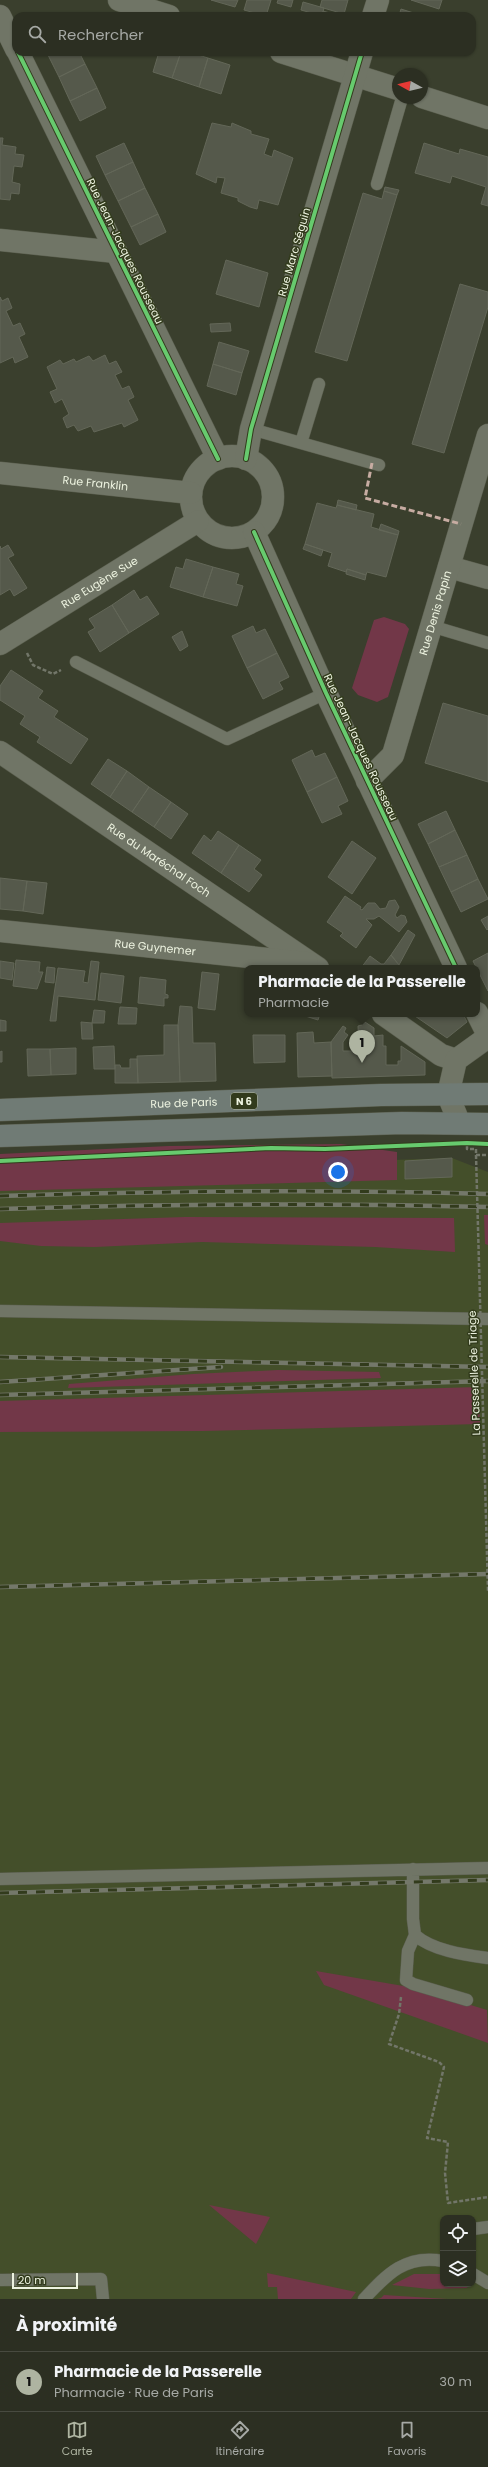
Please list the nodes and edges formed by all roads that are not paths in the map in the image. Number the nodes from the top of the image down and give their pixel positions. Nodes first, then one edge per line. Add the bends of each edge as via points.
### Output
1 (119, 0) edge
2 (378, 0) edge
3 (156, 12) edge
4 (374, 12) edge
5 (0, 16) edge
6 (12, 41) edge
7 (20, 56) edge
8 (293, 56) edge
9 (361, 56) edge
10 (355, 76) junction
11 (392, 87) edge
12 (428, 99) edge
13 (400, 104) edge
14 (488, 118) edge
15 (377, 184) dead end
16 (0, 240) edge
17 (116, 252) junction
18 (319, 384) dead end
19 (251, 429) junction
20 (488, 435) edge
21 (301, 443) junction
22 (218, 459) junction
23 (246, 459) junction
24 (379, 465) dead end
25 (0, 472) edge
26 (191, 493) junction
27 (198, 520) junction
28 (254, 532) junction
29 (449, 567) junction
30 (488, 578) edge
31 (431, 626) junction
32 (488, 643) edge
33 (0, 644) edge
34 (76, 662) road end
35 (326, 693) junction
36 (0, 752) edge
37 (367, 781) junction
38 (0, 931) edge
39 (305, 965) edge
40 (313, 965) edge
41 (455, 965) edge
42 (387, 1017) edge
43 (479, 1017) edge
44 (488, 1036) edge
45 (456, 1060) junction
46 (488, 1094) edge
47 (448, 1095) junction
48 (0, 1110) edge
49 (458, 1122) junction
50 (488, 1124) edge
51 (0, 1136) edge
52 (0, 1311) edge
53 (488, 1319) edge
54 (488, 1868) edge
55 (413, 1869) junction
56 (0, 1879) edge
57 (415, 1935) junction
58 (488, 1958) edge
59 (467, 2000) dead end
60 (488, 2227) edge
61 (476, 2229) edge
62 (442, 2251) edge
63 (430, 2259) junction
64 (440, 2261) edge
65 (476, 2276) edge
66 (0, 2280) edge
67 (488, 2283) edge
68 (103, 2299) edge
69 (364, 2299) edge

1 - 3 street
2 - 4 street
5 - 6 street
7 - 17 street, Rue Jean-Jacques Rousseau
8 - 10 street
9 - 10 street, Rue Marc Séguin
10 - 11 street
10 - 19 street, Rue Marc Séguin
12 - 14 street
13 - 15 lane
16 - 17 street
17 - 22 street, Rue Jean-Jacques Rousseau
18 - 21 lane
19 - 21 lane
19 - 23 street, Rue Marc Séguin
20 - 29 street, Rue Denis Papin
21 - 24 lane
22 - 23 street via 227,456
22 - 26 street via 199,472
23 - 28 street via 258,465 266,475 273,500 264,524
25 - 26 street, Rue Franklin
26 - 27 street via 192,507
27 - 28 street via 206,530 217,536 242,537
27 - 33 street, Rue Eugène Sue
28 - 35 street, Rue Jean-Jacques Rousseau
29 - 30 street
29 - 31 street, Rue Denis Papin
31 - 32 lane
31 - 37 street, Rue Denis Papin via 393,755
34 - 35 lane via 228,739
35 - 37 street, Rue Jean-Jacques Rousseau
36 - 40 street, Rue du Maréchal Foch
37 - 41 street, Rue Jean-Jacques Rousseau
38 - 39 street, Rue Guynemer
42 - 45 street via 441,1055
43 - 44 street
44 - 45 street
45 - 47 street
46 - 47 main road, Rue de Paris / N 6
47 - 48 main road, Rue de Paris / N 6
47 - 49 street
49 - 50 main road
49 - 51 main road
52 - 53 lane
54 - 55 lane
55 - 56 lane
55 - 57 lane
57 - 58 lane via 438,1947
57 - 59 lane via 408,1951 406,1980
60 - 61 lane
62 - 63 lane
63 - 64 lane
63 - 69 lane via 407,2263 390,2271
65 - 67 lane
66 - 68 lane via 101,2279

